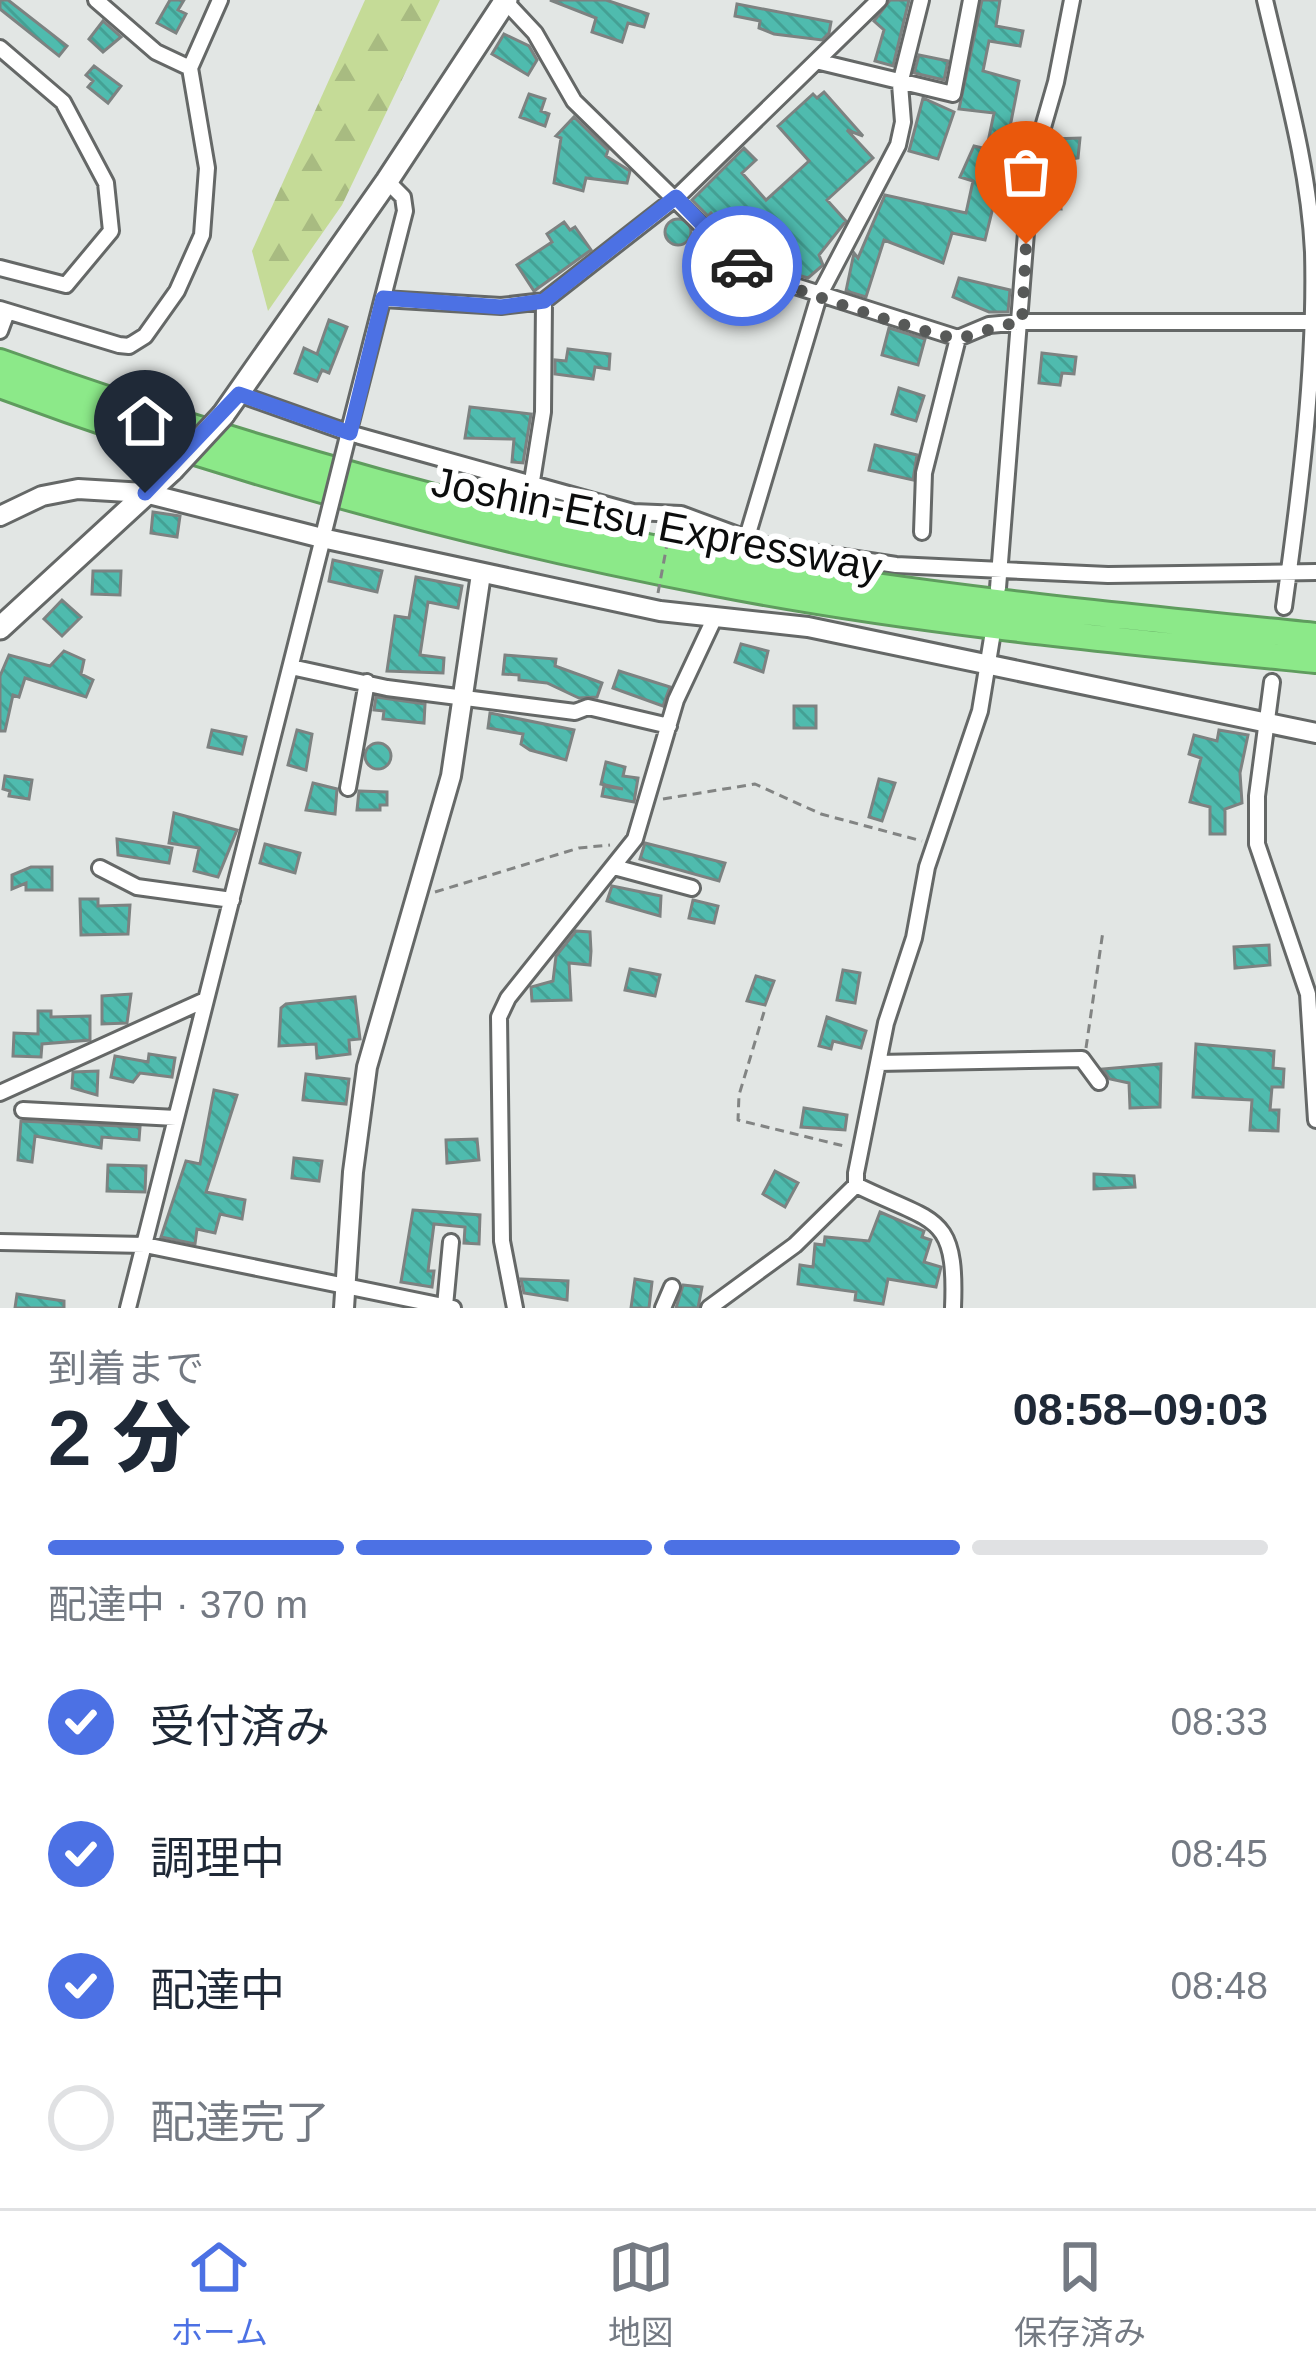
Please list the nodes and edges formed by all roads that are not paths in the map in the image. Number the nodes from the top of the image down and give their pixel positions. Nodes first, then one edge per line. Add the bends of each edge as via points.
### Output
1 (95, 0) edge
2 (220, 0) edge
3 (879, 0) edge
4 (921, 0) edge
5 (970, 0) edge
6 (1072, 0) edge
7 (1265, 0) edge
8 (505, 1) edge
9 (0, 48) edge
10 (820, 62) junction
11 (190, 68) junction
12 (900, 84) junction
13 (387, 181) junction
14 (676, 197) junction
15 (0, 268) edge
16 (818, 296) junction
17 (383, 298) junction
18 (544, 301) junction
19 (3, 310) edge
20 (1313, 321) edge
21 (1022, 322) junction
22 (0, 331) edge
23 (958, 338) junction
24 (0, 362) edge
25 (0, 385) edge
26 (239, 394) junction
27 (348, 436) junction
28 (532, 482) junction
29 (145, 493) junction
30 (0, 516) edge
31 (922, 532) dead end
32 (324, 533) junction
33 (747, 537) junction
34 (1002, 568) junction
35 (1316, 572) edge
36 (481, 574) junction
37 (1289, 574) junction
38 (998, 588) dead end
39 (1284, 608) dead end
40 (715, 617) junction
41 (0, 628) edge
42 (1316, 636) edge
43 (992, 638) dead end
44 (1316, 660) edge
45 (291, 667) junction
46 (988, 667) junction
47 (367, 682) junction
48 (1272, 682) dead end
49 (466, 696) junction
50 (1267, 719) junction
51 (669, 726) junction
52 (1316, 733) edge
53 (348, 788) dead end
54 (100, 868) dead end
55 (614, 868) junction
56 (692, 888) dead end
57 (232, 900) junction
58 (1311, 986) edge
59 (205, 1000) junction
60 (878, 1063) junction
61 (1099, 1082) dead end
62 (0, 1093) edge
63 (22, 1110) dead end
64 (176, 1118) junction
65 (1316, 1120) edge
66 (856, 1185) junction
67 (0, 1241) edge
68 (451, 1242) dead end
69 (145, 1245) junction
70 (344, 1285) junction
71 (672, 1287) dead end
72 (449, 1307) edge
73 (128, 1308) edge
74 (344, 1308) edge
75 (515, 1308) edge
76 (663, 1308) edge
77 (709, 1308) edge
78 (953, 1308) edge

1 - 11 street via 156,52
2 - 11 street
3 - 10 street
4 - 12 street
5 - 12 street via 953,94
6 - 21 street via 1031,169
7 - 20 street via 1305,188
8 - 13 main road
8 - 14 street via 535,33 574,101
9 - 15 street via 76,119 106,182 112,222 66,285
10 - 12 street
10 - 14 street
11 - 19 street via 206,212 194,259 145,336 119,345
12 - 16 street via 903,122 893,157
13 - 17 street via 406,205
13 - 26 main road
14 - 16 street via 748,271
14 - 18 street
16 - 23 street
16 - 33 street
17 - 18 street via 501,307
17 - 27 street
18 - 28 street via 543,412
19 - 22 street
20 - 21 street
20 - 37 street
21 - 23 street
21 - 34 street
23 - 31 street via 924,473
24 - 42 highway, Joshin-Etsu Expressway via 246,447 619,541 972,599
25 - 44 highway, Joshin-Etsu Expressway via 241,467 593,557 841,603
26 - 27 street
26 - 29 main road, bridge
27 - 28 street
27 - 32 street, bridge
28 - 33 street
29 - 30 street via 78,489
29 - 32 street
29 - 41 main road
32 - 36 street
32 - 45 street
33 - 34 street via 896,565
34 - 37 street
34 - 38 street
35 - 37 street
36 - 40 street
36 - 49 street
37 - 39 street
40 - 46 street via 787,623
40 - 51 street
43 - 46 street
45 - 47 street
45 - 57 street
46 - 50 street
46 - 60 street
47 - 49 street
47 - 53 street
48 - 50 street
49 - 51 street via 575,712 588,707
49 - 70 street via 368,1067
50 - 52 street
50 - 58 street via 1257,844
51 - 55 street via 649,796
54 - 57 street via 137,887
55 - 56 street
55 - 75 street via 500,1018 502,1241
57 - 59 street
58 - 65 street
59 - 62 street
59 - 64 street
60 - 61 street via 1082,1060
60 - 66 street
63 - 64 street
64 - 69 street
66 - 77 street via 795,1245
66 - 78 street via 946,1234 954,1250
67 - 69 street
68 - 72 street
69 - 70 street
69 - 73 street
70 - 72 street
70 - 74 street
71 - 76 street

